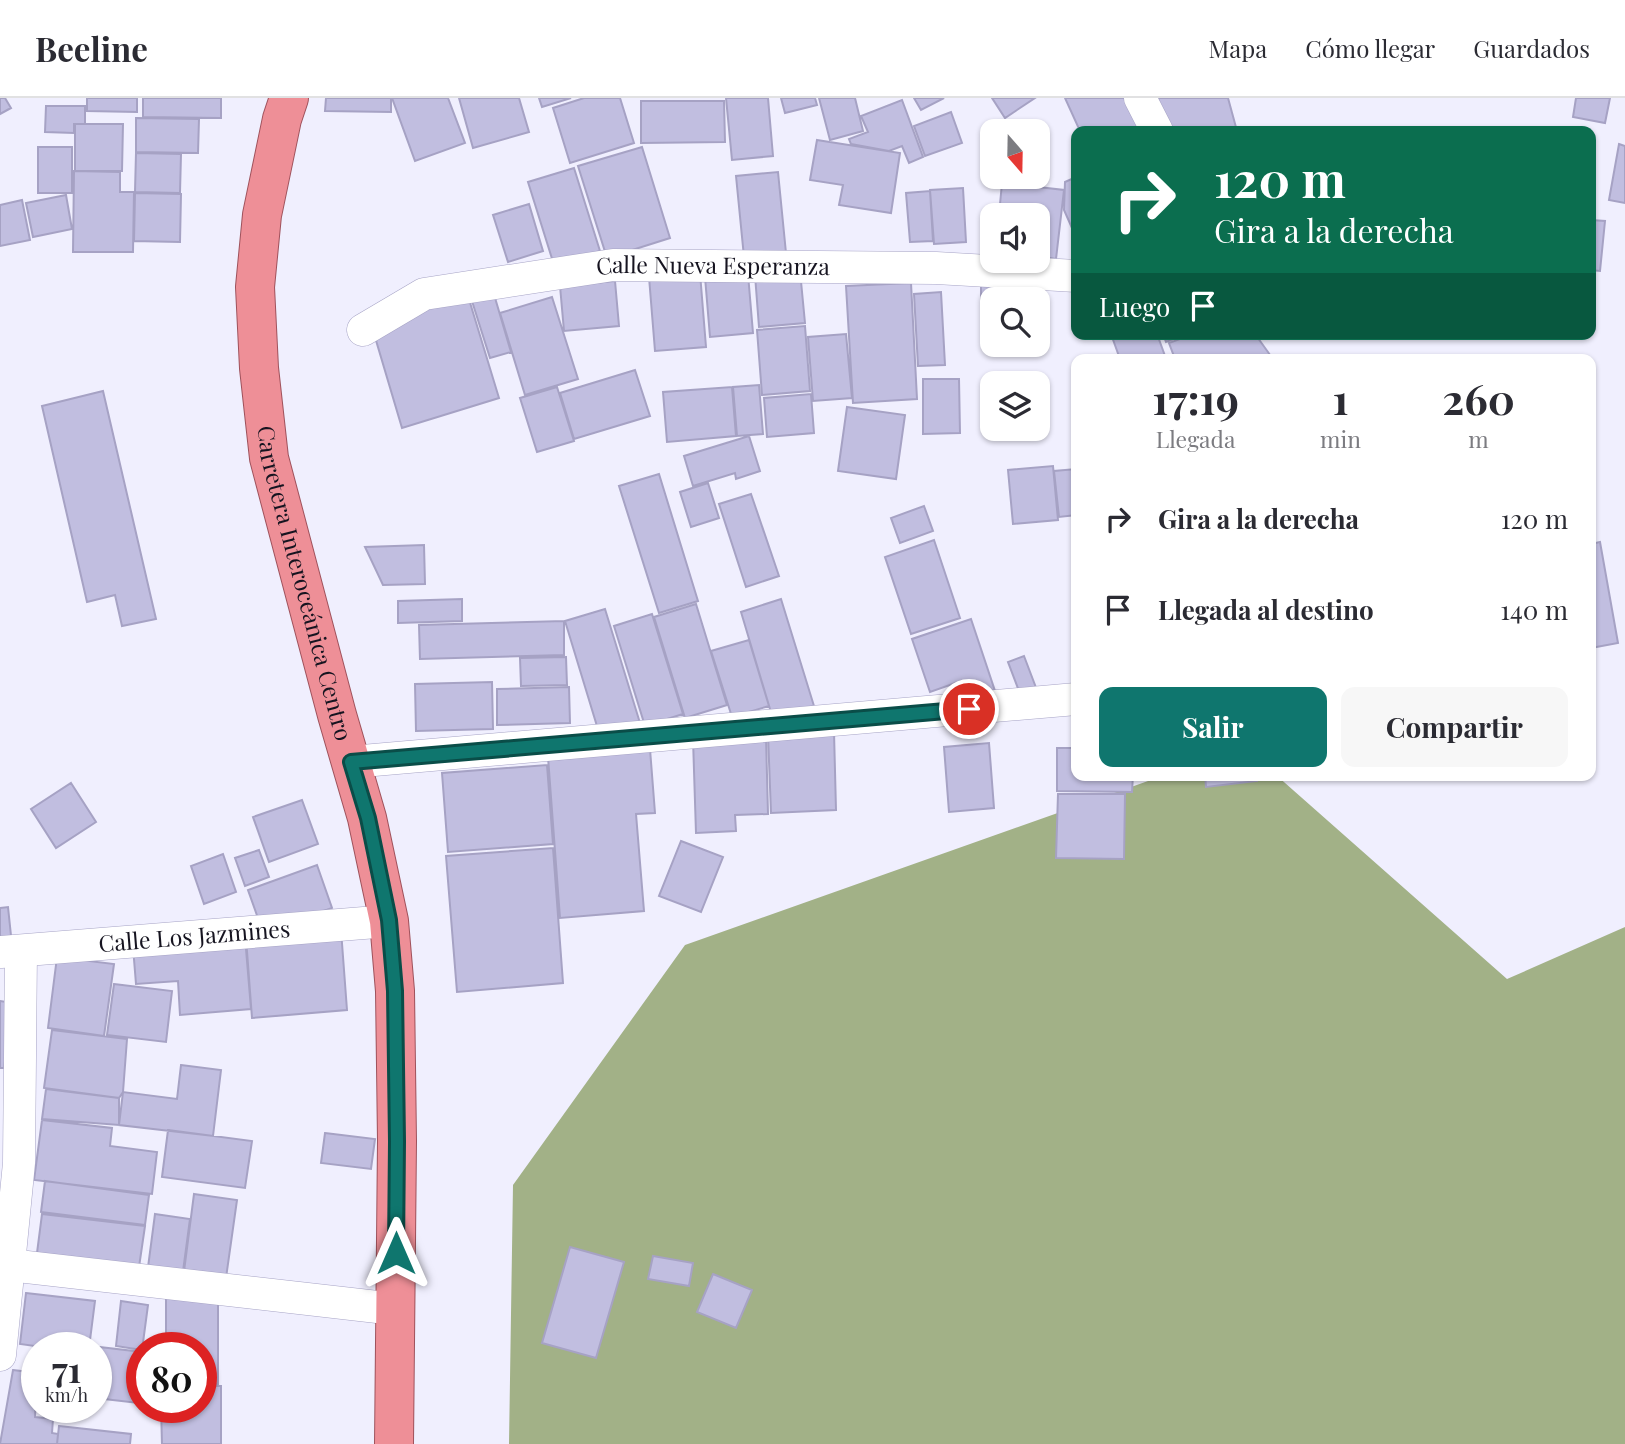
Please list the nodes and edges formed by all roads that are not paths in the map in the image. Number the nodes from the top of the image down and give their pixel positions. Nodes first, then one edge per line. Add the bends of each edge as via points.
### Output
1 (289, 98) edge
2 (1140, 98) edge
3 (1154, 126) edge
4 (1071, 276) edge
5 (363, 330) dead end
6 (1071, 699) edge
7 (351, 762) junction
8 (389, 920) junction
9 (10, 951) edge
10 (9, 1162) edge
11 (9, 1265) junction
12 (395, 1309) junction
13 (1, 1338) edge
14 (394, 1444) edge

1 - 7 highway, Carretera Interoceánica Centro via 262,215 255,287 259,368 269,458
2 - 3 street
4 - 5 street, Calle Nueva Esperanza via 936,268 613,265 424,294
6 - 7 street
7 - 8 highway, Carretera Interoceánica Centro
8 - 9 street, Calle Los Jazmines
8 - 12 highway, Carretera Interoceánica Centro via 395,991
9 - 10 street
10 - 11 street
11 - 12 street
11 - 13 street
12 - 14 highway, Carretera Interoceánica Centro

